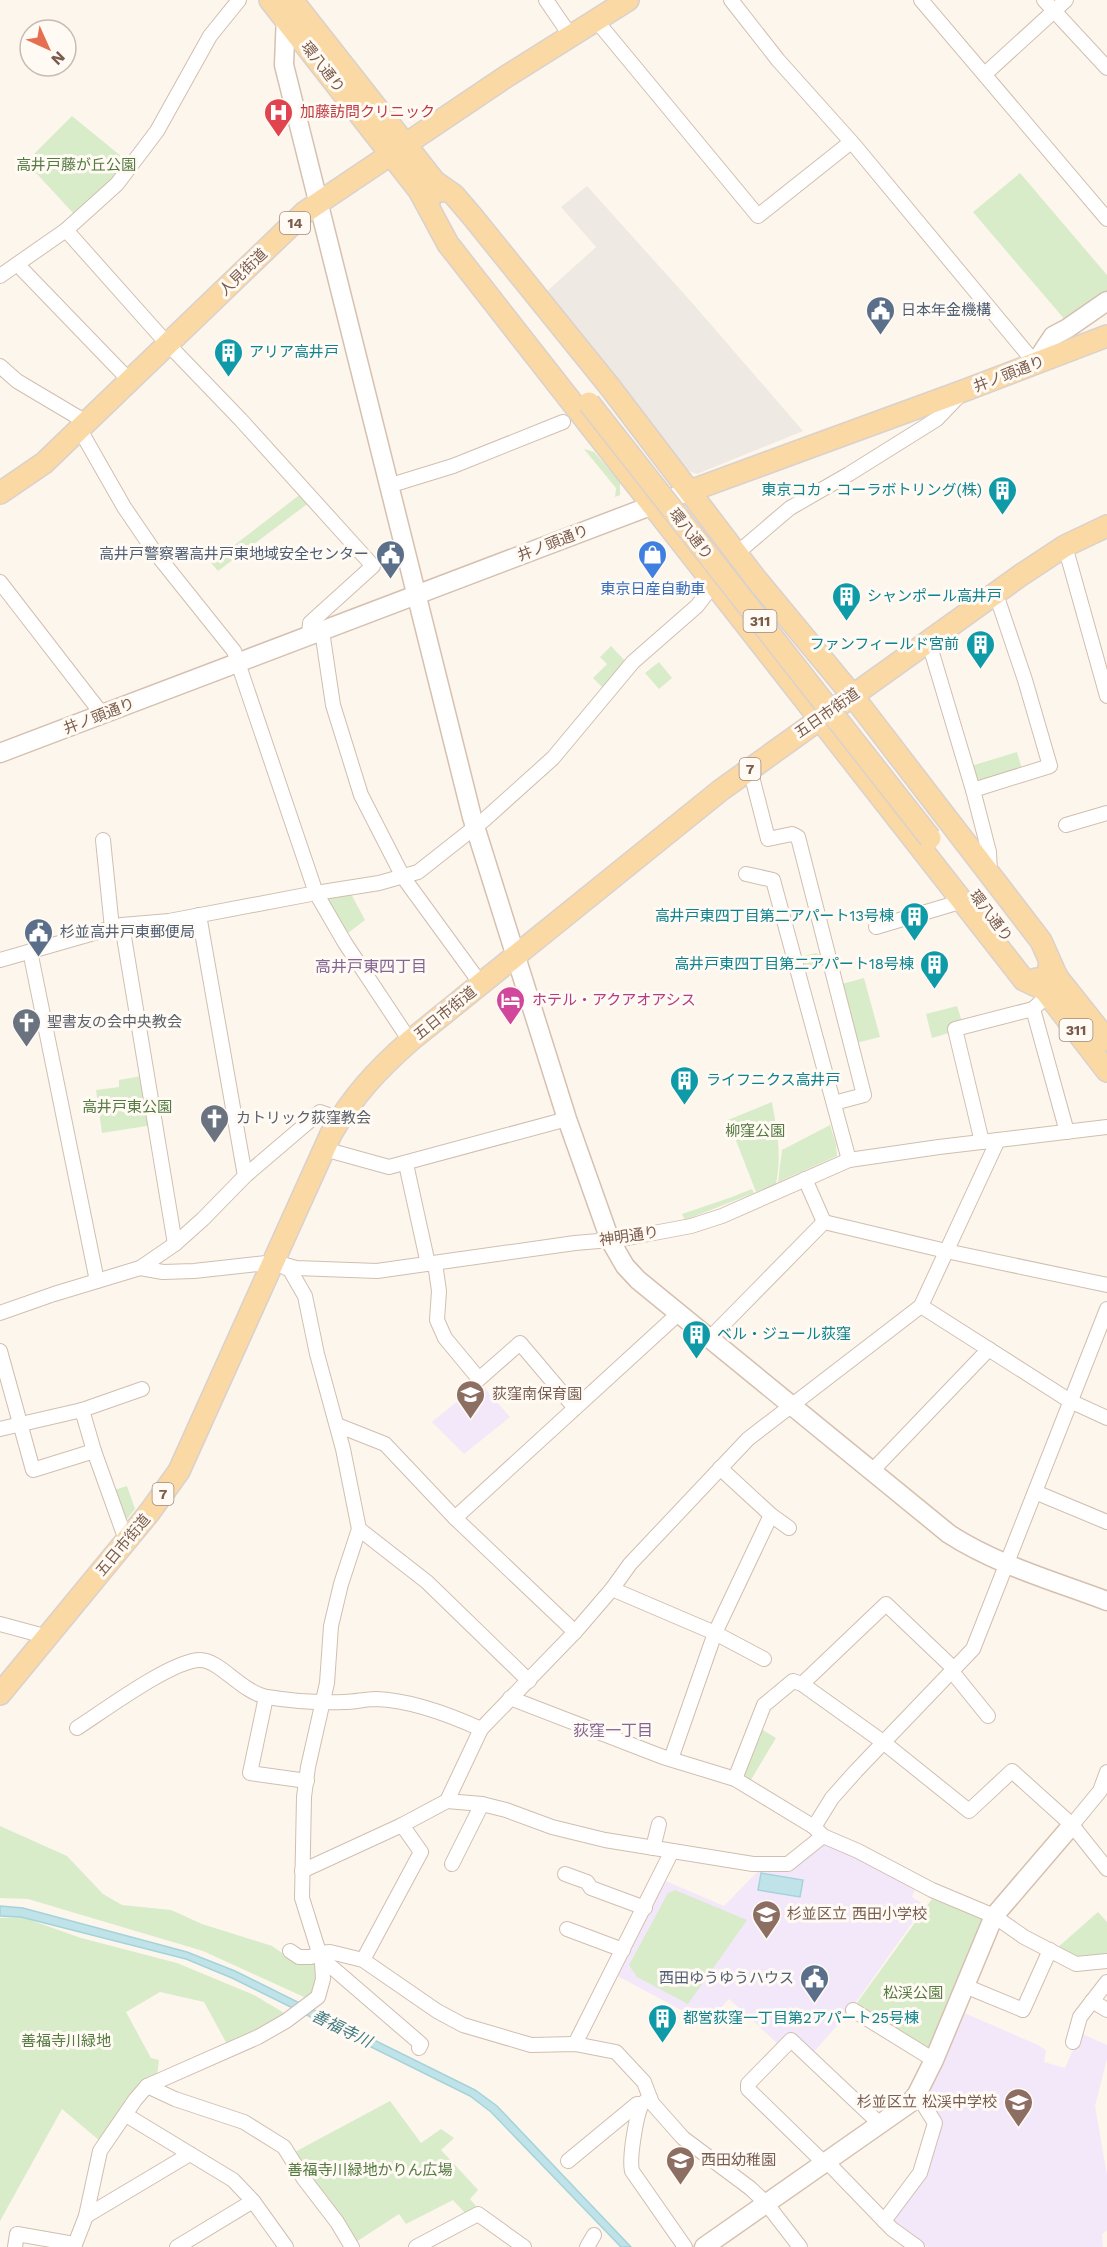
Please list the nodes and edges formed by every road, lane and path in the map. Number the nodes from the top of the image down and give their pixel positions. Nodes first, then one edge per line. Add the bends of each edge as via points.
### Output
1 (239, 0) edge
2 (270, 0) edge
3 (546, 0) edge
4 (628, 0) edge
5 (731, 0) edge
6 (921, 0) edge
7 (1044, 0) edge
8 (1066, 0) edge
9 (288, 7) edge
10 (1054, 11) junction
11 (595, 20) junction
12 (570, 35) junction
13 (1107, 68) edge
14 (985, 74) junction
15 (851, 142) junction
16 (399, 150) junction
17 (427, 187) junction
18 (319, 202) junction
19 (1107, 219) edge
20 (66, 230) junction
21 (18, 265) junction
22 (0, 276) edge
23 (1107, 301) edge
24 (1107, 336) edge
25 (168, 344) junction
26 (1035, 363) junction
27 (0, 366) edge
28 (130, 381) junction
29 (963, 391) junction
30 (563, 422) dead end
31 (82, 427) junction
32 (388, 486) junction
33 (690, 491) junction
34 (0, 493) edge
35 (652, 506) junction
36 (1107, 526) edge
37 (1065, 546) junction
38 (736, 554) junction
39 (0, 582) edge
40 (713, 585) junction
41 (416, 596) junction
42 (993, 596) junction
43 (316, 634) junction
44 (929, 643) junction
45 (238, 663) junction
46 (852, 695) junction
47 (1107, 696) edge
48 (102, 714) junction
49 (820, 718) junction
50 (0, 753) edge
51 (750, 769) junction
52 (973, 790) junction
53 (1107, 813) edge
54 (1066, 825) dead end
55 (475, 828) junction
56 (935, 835) junction
57 (103, 840) dead end
58 (990, 873) junction
59 (746, 874) dead end
60 (403, 878) junction
61 (316, 893) junction
62 (963, 902) junction
63 (199, 915) junction
64 (117, 927) junction
65 (876, 927) dead end
66 (30, 951) junction
67 (516, 954) junction
68 (0, 960) edge
69 (481, 984) junction
70 (1045, 992) junction
71 (1107, 1040) edge
72 (410, 1041) junction
73 (1107, 1071) edge
74 (834, 1103) junction
75 (340, 1119) junction
76 (567, 1119) junction
77 (1107, 1127) edge
78 (1067, 1132) junction
79 (998, 1140) junction
80 (982, 1142) junction
81 (324, 1149) junction
82 (849, 1160) junction
83 (406, 1164) junction
84 (245, 1176) junction
85 (805, 1179) junction
86 (824, 1222) junction
87 (610, 1240) junction
88 (175, 1244) junction
89 (946, 1251) junction
90 (275, 1262) junction
91 (431, 1263) junction
92 (140, 1268) junction
93 (97, 1281) junction
94 (1107, 1285) edge
95 (921, 1306) junction
96 (1, 1308) edge
97 (1107, 1310) edge
98 (678, 1314) junction
99 (709, 1339) junction
100 (989, 1349) junction
101 (0, 1351) edge
102 (142, 1389) dead end
103 (1070, 1401) junction
104 (790, 1406) junction
105 (575, 1408) junction
106 (82, 1410) junction
107 (1107, 1418) edge
108 (22, 1424) junction
109 (337, 1425) junction
110 (0, 1429) edge
111 (94, 1451) junction
112 (720, 1468) junction
113 (871, 1472) junction
114 (1035, 1492) junction
115 (771, 1515) junction
116 (455, 1518) junction
117 (1107, 1522) edge
118 (789, 1528) dead end
119 (358, 1529) junction
120 (126, 1540) junction
121 (1006, 1563) junction
122 (612, 1589) junction
123 (1107, 1600) edge
124 (0, 1624) edge
125 (575, 1632) junction
126 (715, 1633) junction
127 (48, 1637) junction
128 (764, 1659) dead end
129 (952, 1670) junction
130 (529, 1681) junction
131 (802, 1684) junction
132 (0, 1694) edge
133 (266, 1697) junction
134 (510, 1698) junction
135 (324, 1702) junction
136 (988, 1716) dead end
137 (76, 1728) dead end
138 (481, 1729) junction
139 (884, 1742) junction
140 (671, 1759) junction
141 (1107, 1772) edge
142 (735, 1779) junction
143 (307, 1781) junction
144 (447, 1801) junction
145 (482, 1804) junction
146 (659, 1824) dead end
147 (402, 1825) junction
148 (1072, 1825) junction
149 (819, 1832) junction
150 (653, 1848) junction
151 (672, 1851) junction
152 (452, 1864) dead end
153 (1107, 1869) edge
154 (302, 1871) junction
155 (565, 1874) dead end
156 (645, 1908) junction
157 (994, 1917) junction
158 (567, 1929) dead end
159 (622, 1950) junction
160 (1050, 1950) junction
161 (290, 1951) dead end
162 (321, 1957) junction
163 (363, 1960) junction
164 (1107, 1961) edge
165 (1107, 1982) edge
166 (965, 1986) junction
167 (1092, 2001) junction
168 (853, 2010) dead end
169 (1107, 2010) edge
170 (1073, 2042) dead end
171 (575, 2044) junction
172 (419, 2048) dead end
173 (934, 2060) junction
174 (147, 2086) junction
175 (917, 2094) junction
176 (646, 2101) junction
177 (126, 2115) junction
178 (880, 2124) junction
179 (190, 2154) junction
180 (568, 2161) dead end
181 (825, 2162) junction
182 (253, 2201) junction
183 (766, 2203) junction
184 (86, 2216) junction
185 (884, 2221) junction
186 (195, 2242) edge
187 (74, 2246) edge
188 (521, 2246) edge
189 (15, 2247) edge
190 (177, 2247) edge
191 (286, 2247) edge
192 (352, 2247) edge
193 (416, 2247) edge
194 (685, 2247) edge
195 (704, 2247) edge
196 (800, 2247) edge
197 (917, 2247) edge

1 - 20 street via 210,36 157,131 117,184
2 - 9 main road, 環八通り / 311
3 - 12 street
4 - 11 main road, 人見街道 / 14
5 - 15 street
6 - 14 street
7 - 10 street
8 - 10 street
9 - 16 main road, 環八通り / 311
9 - 18 street via 284,65
10 - 13 street
10 - 14 street
11 - 12 main road, 人見街道 / 14
11 - 15 street via 758,216
12 - 16 main road, 人見街道 / 14
14 - 19 street
15 - 26 street
16 - 17 main road, 環八通り / 311
16 - 18 main road, 人見街道 / 14
17 - 33 main road via 454,195
17 - 35 main road via 448,244
17 - 56 main road, 環八通り / 311, bridge via 535,335
17 - 56 main road, 環八通り / 311 via 517,291
18 - 25 main road, 人見街道 / 14
18 - 32 street
20 - 21 street
20 - 25 street
21 - 22 street
21 - 28 street
23 - 26 street via 1053,336
24 - 26 main road, 井ノ頭通り
25 - 28 main road, 人見街道 / 14
25 - 43 street via 373,566 310,623
26 - 29 main road, 井ノ頭通り
27 - 31 street
28 - 31 main road, 人見街道 / 14
29 - 33 main road, 井ノ頭通り
29 - 38 street via 937,420 790,508
30 - 32 street via 453,466
31 - 34 main road, 人見街道 / 14 via 28,476
31 - 45 street via 124,507 234,651
32 - 41 street
33 - 35 street, 井ノ頭通り
33 - 38 main road
35 - 40 main road
35 - 41 street, 井ノ頭通り
36 - 37 main road, 五日市街道 / 7
37 - 42 main road, 五日市街道 / 7
37 - 47 street
38 - 46 main road
39 - 48 street
40 - 49 main road
40 - 55 street via 697,606 633,662 554,758
41 - 43 street, 井ノ頭通り
41 - 55 street
42 - 44 main road, 五日市街道 / 7
42 - 52 street via 999,603 1025,680 1050,766
43 - 45 street, 井ノ頭通り
43 - 60 street via 361,795
44 - 46 main road, 五日市街道 / 7
44 - 52 street
45 - 48 street, 井ノ頭通り
45 - 61 street
46 - 49 main road, 五日市街道 / 7
46 - 58 main road
48 - 50 street, 井ノ頭通り
49 - 51 main road, 五日市街道 / 7
49 - 62 main road
51 - 67 main road, 五日市街道 / 7
51 - 74 street via 768,839 792,834 798,837 864,1095
52 - 58 street via 989,852
53 - 54 street
55 - 60 street via 418,872
55 - 67 street
56 - 70 main road, 環八通り / 311
57 - 64 street
58 - 70 main road via 1041,941
59 - 74 street via 772,880
60 - 61 street
60 - 69 street
61 - 63 street
61 - 72 street
62 - 65 street
62 - 70 main road via 1024,980
63 - 64 street
63 - 84 street
64 - 66 street
64 - 88 street
66 - 68 street
66 - 93 street
67 - 69 main road, 五日市街道 / 7
67 - 76 street
69 - 72 main road, 五日市街道 / 7
70 - 71 main road, 環八通り / 311
70 - 73 main road, 環八通り / 311
70 - 78 street
70 - 80 street via 955,1029
72 - 75 main road, 五日市街道 / 7 via 362,1087
74 - 82 street
75 - 81 main road, 五日市街道 / 7
75 - 84 street via 320,1112
76 - 83 street
76 - 87 street
77 - 78 street, 神明通り
78 - 79 street, 神明通り
79 - 80 street, 神明通り
79 - 89 street
80 - 82 street, 神明通り
81 - 83 street via 389,1167
81 - 90 main road, 五日市街道 / 7
82 - 85 street, 神明通り
83 - 91 street
84 - 88 street
85 - 86 street
85 - 87 street, 神明通り via 691,1226
86 - 89 street
86 - 99 street
87 - 91 street, 神明通り
87 - 98 street via 625,1266
88 - 92 street
89 - 94 street
89 - 95 street
90 - 91 street, 神明通り via 338,1271 377,1271
90 - 92 street, 神明通り via 194,1271
90 - 109 street via 290,1270 305,1296
90 - 120 main road, 五日市街道 / 7 via 188,1454 168,1488
91 - 105 street via 439,1291 437,1320 445,1338 479,1379 520,1343
92 - 93 street
93 - 96 street
95 - 100 street
95 - 104 street
97 - 103 street
98 - 99 street
98 - 105 street
99 - 104 street
100 - 103 street
100 - 113 street
101 - 108 street
102 - 106 street
103 - 107 street
103 - 114 street
104 - 112 street via 748,1439
104 - 113 street
105 - 116 street
106 - 108 street
106 - 111 street
108 - 110 street
108 - 111 street via 33,1470
109 - 116 street via 385,1444
109 - 119 street
111 - 120 street
112 - 115 street
112 - 122 street via 630,1564
113 - 121 street via 949,1534
114 - 117 street
114 - 121 street
115 - 118 street
115 - 126 street
116 - 125 street
119 - 130 street via 427,1582
119 - 135 street via 331,1626
120 - 127 main road, 五日市街道 / 7
121 - 123 street
121 - 129 street via 973,1649
122 - 125 street
122 - 126 street
124 - 127 street
125 - 130 street
126 - 128 street
126 - 140 street
127 - 132 main road, 五日市街道 / 7
129 - 131 street via 886,1604
129 - 136 street
129 - 139 street
130 - 134 street
131 - 139 street
131 - 142 street via 793,1681 764,1705
133 - 135 street
133 - 137 street via 199,1660 162,1674
133 - 143 street via 250,1773
134 - 138 street
134 - 140 street
135 - 138 street via 376,1699 447,1714
135 - 143 street
138 - 144 street
139 - 148 street via 969,1811 1012,1771
139 - 149 street via 832,1798
140 - 142 street
141 - 148 street via 1100,1791
142 - 149 street
143 - 154 street
144 - 145 street
144 - 147 street
145 - 150 street via 552,1827
145 - 152 street
146 - 150 street
147 - 154 street
147 - 163 street via 421,1852
148 - 153 street
148 - 157 street
149 - 151 street via 788,1864 753,1864
149 - 157 street
150 - 151 street
151 - 156 street
154 - 162 street via 302,1898
155 - 156 street
156 - 159 street
157 - 160 street
157 - 166 street
158 - 159 street
159 - 171 street
160 - 164 street via 1076,1964
160 - 166 street via 1023,2010
161 - 162 street via 299,1957
162 - 163 street via 330,1952
162 - 172 street via 421,2044
162 - 174 street via 318,1996 291,2017 258,2037
163 - 171 street via 463,2025 531,2044
165 - 167 street
166 - 173 street
167 - 169 street
167 - 170 street via 1080,2017
168 - 173 street
171 - 176 street via 616,2052 644,2082
173 - 175 street
174 - 177 street
174 - 192 street via 244,2122 284,2147
175 - 178 street
175 - 185 street via 935,2123 920,2173
176 - 180 street via 637,2104
176 - 183 street via 683,2138
176 - 194 street via 630,2160 632,2171
177 - 179 street
177 - 184 street via 100,2151
178 - 181 street
178 - 181 street via 791,2040 748,2084 748,2090
179 - 182 street via 233,2180
179 - 184 street
181 - 183 street
181 - 185 street
182 - 186 street
182 - 191 street
183 - 195 street
183 - 196 street
184 - 187 street
185 - 197 street
186 - 190 street
187 - 189 street via 17,2234
188 - 193 street via 478,2214

